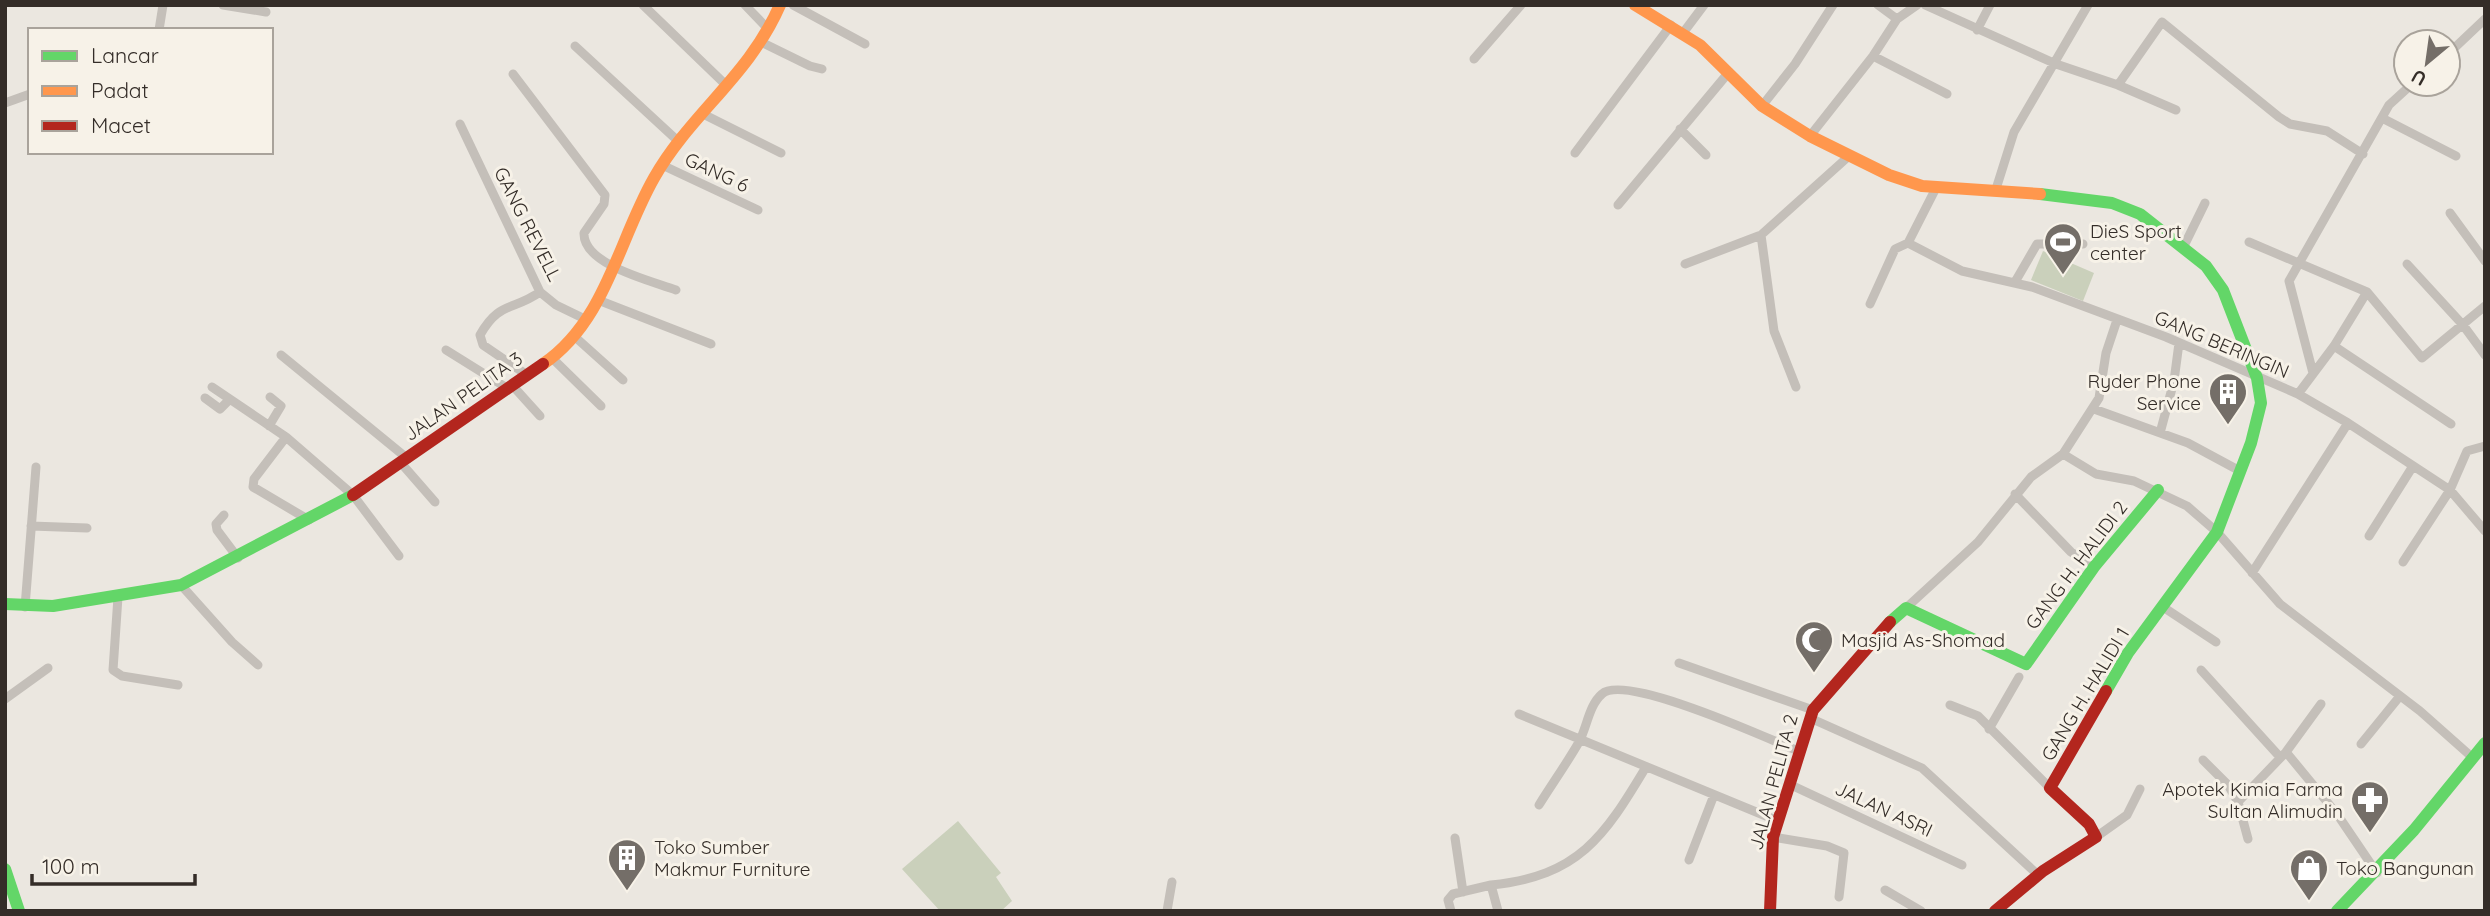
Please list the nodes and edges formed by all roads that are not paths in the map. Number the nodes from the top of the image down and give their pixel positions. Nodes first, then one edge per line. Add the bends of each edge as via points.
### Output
1 (163, 5) edge
2 (223, 5) edge
3 (643, 5) edge
4 (745, 5) edge
5 (780, 5) edge
6 (793, 5) edge
7 (1521, 5) edge
8 (1635, 5) edge
9 (1704, 5) edge
10 (1833, 5) edge
11 (1878, 5) edge
12 (1917, 5) edge
13 (1925, 5) edge
14 (1990, 5) edge
15 (2088, 5) edge
16 (266, 12) dead end
17 (1897, 19) junction
18 (2485, 19) edge
19 (1671, 25) junction
20 (159, 28) edge
21 (768, 29) junction
22 (1977, 30) junction
23 (1683, 33) junction
24 (2462, 41) edge
25 (761, 42) junction
26 (864, 44) dead end
27 (575, 46) dead end
28 (1872, 56) junction
29 (1474, 59) dead end
30 (2056, 64) junction
31 (822, 69) dead end
32 (1728, 72) junction
33 (513, 74) dead end
34 (726, 85) junction
35 (2118, 85) junction
36 (1947, 94) dead end
37 (28, 95) edge
38 (2395, 98) edge
39 (5, 103) edge
40 (1762, 106) junction
41 (2176, 110) dead end
42 (703, 114) junction
43 (2382, 118) junction
44 (460, 124) dead end
45 (1680, 130) junction
46 (1810, 136) junction
47 (679, 142) junction
48 (781, 153) dead end
49 (1575, 153) dead end
50 (2363, 154) junction
51 (1706, 155) dead end
52 (1849, 156) junction
53 (2455, 156) dead end
54 (662, 165) junction
55 (1936, 188) junction
56 (1996, 189) junction
57 (2206, 204) dead end
58 (1618, 205) dead end
59 (758, 210) dead end
60 (2450, 213) dead end
61 (1761, 234) junction
62 (2249, 242) dead end
63 (1908, 243) junction
64 (2083, 244) dead end
65 (2183, 248) junction
66 (2483, 253) edge
67 (1685, 264) dead end
68 (2407, 264) dead end
69 (2297, 265) junction
70 (615, 269) junction
71 (2015, 282) junction
72 (676, 290) dead end
73 (540, 292) junction
74 (2367, 292) junction
75 (598, 300) junction
76 (1870, 304) dead end
77 (2485, 306) edge
78 (587, 320) junction
79 (2117, 320) junction
80 (2463, 325) junction
81 (575, 336) junction
82 (2179, 343) junction
83 (711, 344) dead end
84 (2334, 346) junction
85 (446, 349) dead end
86 (281, 355) dead end
87 (2485, 355) edge
88 (552, 358) junction
89 (2313, 373) junction
90 (527, 375) junction
91 (2257, 378) junction
92 (623, 380) dead end
93 (212, 387) dead end
94 (509, 387) junction
95 (1796, 387) dead end
96 (2298, 394) junction
97 (270, 397) dead end
98 (205, 398) dead end
99 (228, 401) junction
100 (601, 406) dead end
101 (2094, 408) junction
102 (540, 416) dead end
103 (2348, 423) junction
104 (2451, 424) dead end
105 (269, 426) junction
106 (2160, 433) junction
107 (286, 437) junction
108 (2485, 446) edge
109 (2063, 454) junction
110 (404, 461) junction
111 (2413, 466) junction
112 (36, 467) dead end
113 (2240, 471) junction
114 (2158, 490) junction
115 (2450, 490) junction
116 (2015, 494) junction
117 (353, 495) junction
118 (435, 502) dead end
119 (224, 515) dead end
120 (309, 520) junction
121 (31, 526) junction
122 (87, 528) dead end
123 (2485, 531) edge
124 (2217, 532) junction
125 (2369, 536) dead end
126 (399, 556) dead end
127 (238, 558) junction
128 (2403, 562) dead end
129 (2094, 567) junction
130 (2252, 573) junction
131 (181, 585) junction
132 (118, 597) junction
133 (5, 604) edge
134 (25, 607) junction
135 (2163, 607) junction
136 (1902, 610) junction
137 (2217, 642) dead end
138 (1679, 663) dead end
139 (258, 665) dead end
140 (48, 668) dead end
141 (2201, 670) dead end
142 (2019, 677) dead end
143 (177, 685) dead end
144 (2400, 696) junction
145 (5, 699) edge
146 (2321, 704) dead end
147 (1950, 705) dead end
148 (1519, 714) dead end
149 (1811, 714) junction
150 (1989, 729) junction
151 (1580, 741) junction
152 (2485, 743) edge
153 (2361, 744) dead end
154 (1798, 751) junction
155 (2283, 754) junction
156 (2473, 758) junction
157 (2203, 760) dead end
158 (1646, 767) junction
159 (1791, 785) junction
160 (2050, 788) junction
161 (2140, 789) dead end
162 (1714, 794) junction
163 (2238, 802) junction
164 (1539, 805) dead end
165 (1778, 821) junction
166 (2096, 837) junction
167 (1455, 838) dead end
168 (1773, 838) junction
169 (2248, 839) dead end
170 (1689, 860) dead end
171 (1962, 865) dead end
172 (5, 869) edge
173 (2377, 873) junction
174 (2037, 874) junction
175 (1172, 882) dead end
176 (1491, 885) junction
177 (1885, 890) dead end
178 (1463, 892) junction
179 (1839, 897) dead end
180 (19, 911) edge
181 (1167, 911) edge
182 (1451, 911) edge
183 (1498, 911) edge
184 (1770, 911) edge
185 (1921, 911) edge
186 (1995, 911) edge
187 (2337, 911) edge

1 - 20 street
2 - 16 street
3 - 34 street
4 - 21 street
5 - 21 street, JALAN PELITA 3
6 - 26 street
7 - 29 street
8 - 19 street, GANG H. HALIDI 1
9 - 23 street
10 - 40 street
11 - 17 street
12 - 17 street
13 - 22 street
14 - 22 street
15 - 30 street
17 - 28 street
18 - 24 street
19 - 23 street, GANG H. HALIDI 1
19 - 49 street
21 - 25 street, JALAN PELITA 3
22 - 30 street
23 - 32 street, GANG H. HALIDI 1
25 - 31 street
25 - 34 street, JALAN PELITA 3
27 - 47 street
28 - 36 street
28 - 46 street
30 - 35 street
30 - 56 street via 2014,132
32 - 40 street, GANG H. HALIDI 1
32 - 45 street
33 - 70 street via 602,189 604,204 583,242
34 - 42 street, JALAN PELITA 3
35 - 41 street
35 - 50 street via 2162,22 2279,117 2290,124 2327,131
37 - 39 street
38 - 43 street
40 - 46 street, GANG H. HALIDI 1
42 - 47 street, JALAN PELITA 3
42 - 48 street
43 - 50 street
43 - 53 street
44 - 73 street, GANG REVELL
45 - 51 street
45 - 58 street
46 - 52 street, GANG H. HALIDI 1
47 - 54 street, JALAN PELITA 3
50 - 69 street
52 - 55 street, GANG H. HALIDI 1 via 1904,181
52 - 61 street
54 - 59 street, GANG 6
54 - 70 street, JALAN PELITA 3 via 641,202
55 - 56 street, GANG H. HALIDI 1
55 - 63 street
56 - 65 street, GANG H. HALIDI 1 via 2112,204 2140,214
57 - 65 street
60 - 66 street
61 - 67 street
61 - 95 street via 1774,331
62 - 69 street
63 - 71 street, GANG BERINGIN via 1962,271
63 - 76 street via 1895,249
64 - 71 street via 2038,244
65 - 91 street, GANG H. HALIDI 1 via 2216,276
68 - 80 street
69 - 74 street
69 - 89 street via 2288,286
70 - 72 street
70 - 75 street, JALAN PELITA 3
71 - 79 street, GANG BERINGIN
73 - 78 street, GANG REVELL
73 - 90 street via 524,303 501,309 480,335 483,345
74 - 80 street via 2422,358
74 - 84 street
75 - 78 street, JALAN PELITA 3
75 - 83 street
77 - 80 street
78 - 81 street, JALAN PELITA 3
79 - 82 street, GANG BERINGIN
79 - 101 street
80 - 87 street
81 - 88 street, JALAN PELITA 3
81 - 92 street
82 - 91 street, GANG BERINGIN
82 - 106 street
84 - 89 street
84 - 104 street
85 - 94 street
86 - 110 street
88 - 90 street, JALAN PELITA 3
88 - 100 street
89 - 96 street
90 - 94 street, JALAN PELITA 3
91 - 96 street, GANG BERINGIN
91 - 113 street, GANG H. HALIDI 1 via 2259,415
93 - 99 street
94 - 102 street
94 - 110 street, JALAN PELITA 3
96 - 103 street, GANG BERINGIN
97 - 105 street via 281,407
98 - 99 street via 220,409
99 - 105 street
101 - 106 street
101 - 109 street
103 - 111 street, GANG BERINGIN
103 - 130 street
105 - 107 street
106 - 113 street
107 - 117 street
107 - 120 street via 254,479 253,487
108 - 115 street via 2467,451
109 - 114 street via 2096,474
109 - 116 street
110 - 117 street, JALAN PELITA 3
110 - 118 street
111 - 115 street, GANG BERINGIN
111 - 125 street
112 - 121 street
113 - 124 street, GANG H. HALIDI 1
114 - 124 street via 2187,506
114 - 129 street, GANG H. HALIDI 2
115 - 123 street, GANG BERINGIN
115 - 128 street
116 - 129 street via 2071,552
116 - 136 street via 1978,542
117 - 120 street, JALAN PELITA 3
117 - 126 street
119 - 127 street via 217,530
120 - 127 street, JALAN PELITA 3
121 - 122 street
121 - 134 street
124 - 130 street
124 - 135 street, GANG H. HALIDI 1
127 - 131 street, JALAN PELITA 3
129 - 136 street, GANG H. HALIDI 2 via 2026,664
130 - 144 street via 2280,604
131 - 132 street, JALAN PELITA 3
131 - 139 street
132 - 134 street, JALAN PELITA 3
132 - 143 street via 113,670 122,676
133 - 134 street, JALAN PELITA 3
135 - 137 street
135 - 160 street, GANG H. HALIDI 1 via 2109,684
136 - 149 street, JALAN PELITA 2 via 1836,679
138 - 149 street
140 - 145 street
141 - 155 street
142 - 150 street
144 - 153 street
144 - 156 street
146 - 155 street
147 - 150 street via 1978,716
148 - 151 street
149 - 154 street, JALAN PELITA 2
149 - 174 street via 1922,768
150 - 160 street
151 - 154 street via 1599,696 1619,687 1678,704
151 - 158 street
151 - 164 street
152 - 156 street
154 - 159 street, JALAN PELITA 2
155 - 163 street
155 - 173 street via 2337,814
156 - 173 street
157 - 163 street
158 - 162 street
158 - 176 street via 1605,833 1588,848 1546,874
159 - 165 street, JALAN PELITA 2
159 - 171 street, JALAN ASRI
160 - 166 street, GANG H. HALIDI 1 via 2090,824
161 - 166 street via 2127,815
162 - 165 street
162 - 170 street
163 - 169 street
165 - 168 street, JALAN PELITA 2
166 - 174 street
167 - 178 street
168 - 179 street via 1844,853
168 - 184 street, JALAN PELITA 2
172 - 180 street
173 - 187 street
174 - 186 street
175 - 181 street
176 - 178 street
176 - 183 street
177 - 185 street
178 - 182 street via 1449,898

